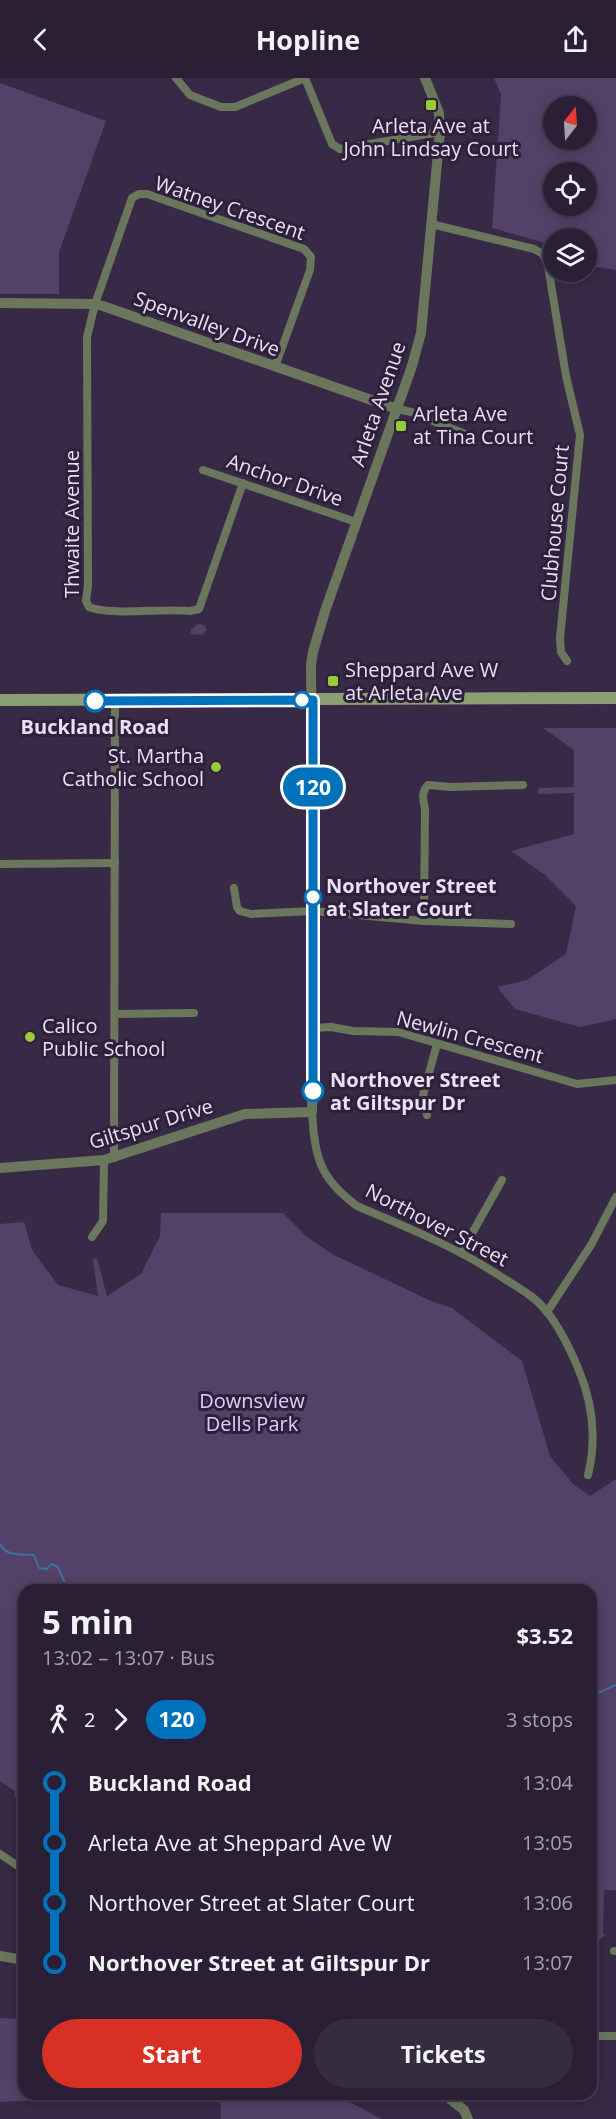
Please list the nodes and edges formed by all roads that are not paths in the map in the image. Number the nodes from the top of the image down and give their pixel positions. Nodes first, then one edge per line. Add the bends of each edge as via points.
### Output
1 (176, 78) edge
2 (305, 78) edge
3 (425, 78) edge
4 (440, 132) junction
5 (431, 224) junction
6 (0, 303) edge
7 (95, 304) junction
8 (275, 367) junction
9 (397, 409) junction
10 (465, 434) dead end
11 (203, 470) dead end
12 (243, 483) junction
13 (356, 522) junction
14 (567, 661) dead end
15 (616, 698) edge
16 (0, 700) edge
17 (313, 700) junction
18 (115, 701) junction
19 (524, 785) dead end
20 (115, 863) junction
21 (0, 864) edge
22 (234, 888) dead end
23 (313, 911) junction
24 (424, 921) junction
25 (511, 924) dead end
26 (194, 1013) dead end
27 (116, 1014) junction
28 (314, 1028) junction
29 (437, 1044) junction
30 (616, 1080) edge
31 (312, 1112) junction
32 (427, 1114) dead end
33 (109, 1159) junction
34 (0, 1168) edge
35 (502, 1180) dead end
36 (616, 1197) edge
37 (92, 1237) dead end
38 (461, 1253) junction
39 (547, 1312) junction
40 (588, 1475) dead end
41 (0, 1854) edge
42 (18, 1866) edge
43 (0, 1956) edge
44 (18, 1959) edge
45 (597, 2036) edge
46 (616, 2037) edge
47 (452, 2100) edge
48 (468, 2119) edge

1 - 2 street via 190,95 235,107
2 - 4 street via 332,144 340,149
3 - 4 street, Arleta Avenue via 439,112
4 - 5 street, Arleta Avenue
5 - 9 street, Arleta Avenue via 421,333
5 - 14 street, Clubhouse Court via 534,249 543,254 548,266 580,435 560,638 561,652
6 - 7 street, Spenvalley Drive
7 - 8 street, Spenvalley Drive
7 - 8 street, Watney Crescent via 132,198 147,194 303,249 311,257
7 - 12 street, Thwaite Avenue via 87,337 89,607 199,609
8 - 9 street, Spenvalley Drive
9 - 10 street
9 - 13 street, Arleta Avenue
11 - 12 street, Anchor Drive
12 - 13 street, Anchor Drive
13 - 17 street, Arleta Avenue via 313,652
15 - 17 main road
16 - 18 main road
17 - 18 main road
17 - 23 street, Northover Street
18 - 20 street
19 - 24 street via 428,785 424,789
20 - 21 street
20 - 27 street
22 - 23 street via 240,911
23 - 24 street
23 - 28 street, Northover Street
24 - 25 street
26 - 27 street
27 - 33 street
28 - 29 street, Newlin Crescent via 398,1032
28 - 31 street, Northover Street
29 - 30 street, Newlin Crescent via 577,1084
29 - 32 street via 423,1095
31 - 33 street, Giltspur Drive via 245,1114
31 - 38 street, Northover Street via 317,1157 340,1193 357,1206
33 - 34 street, Giltspur Drive
33 - 37 street via 103,1221
35 - 38 street
36 - 39 street via 591,1245
38 - 39 street, Northover Street via 520,1288
39 - 40 street, Northover Street via 587,1390 593,1427
41 - 42 street
43 - 44 street
45 - 46 street
47 - 48 street

